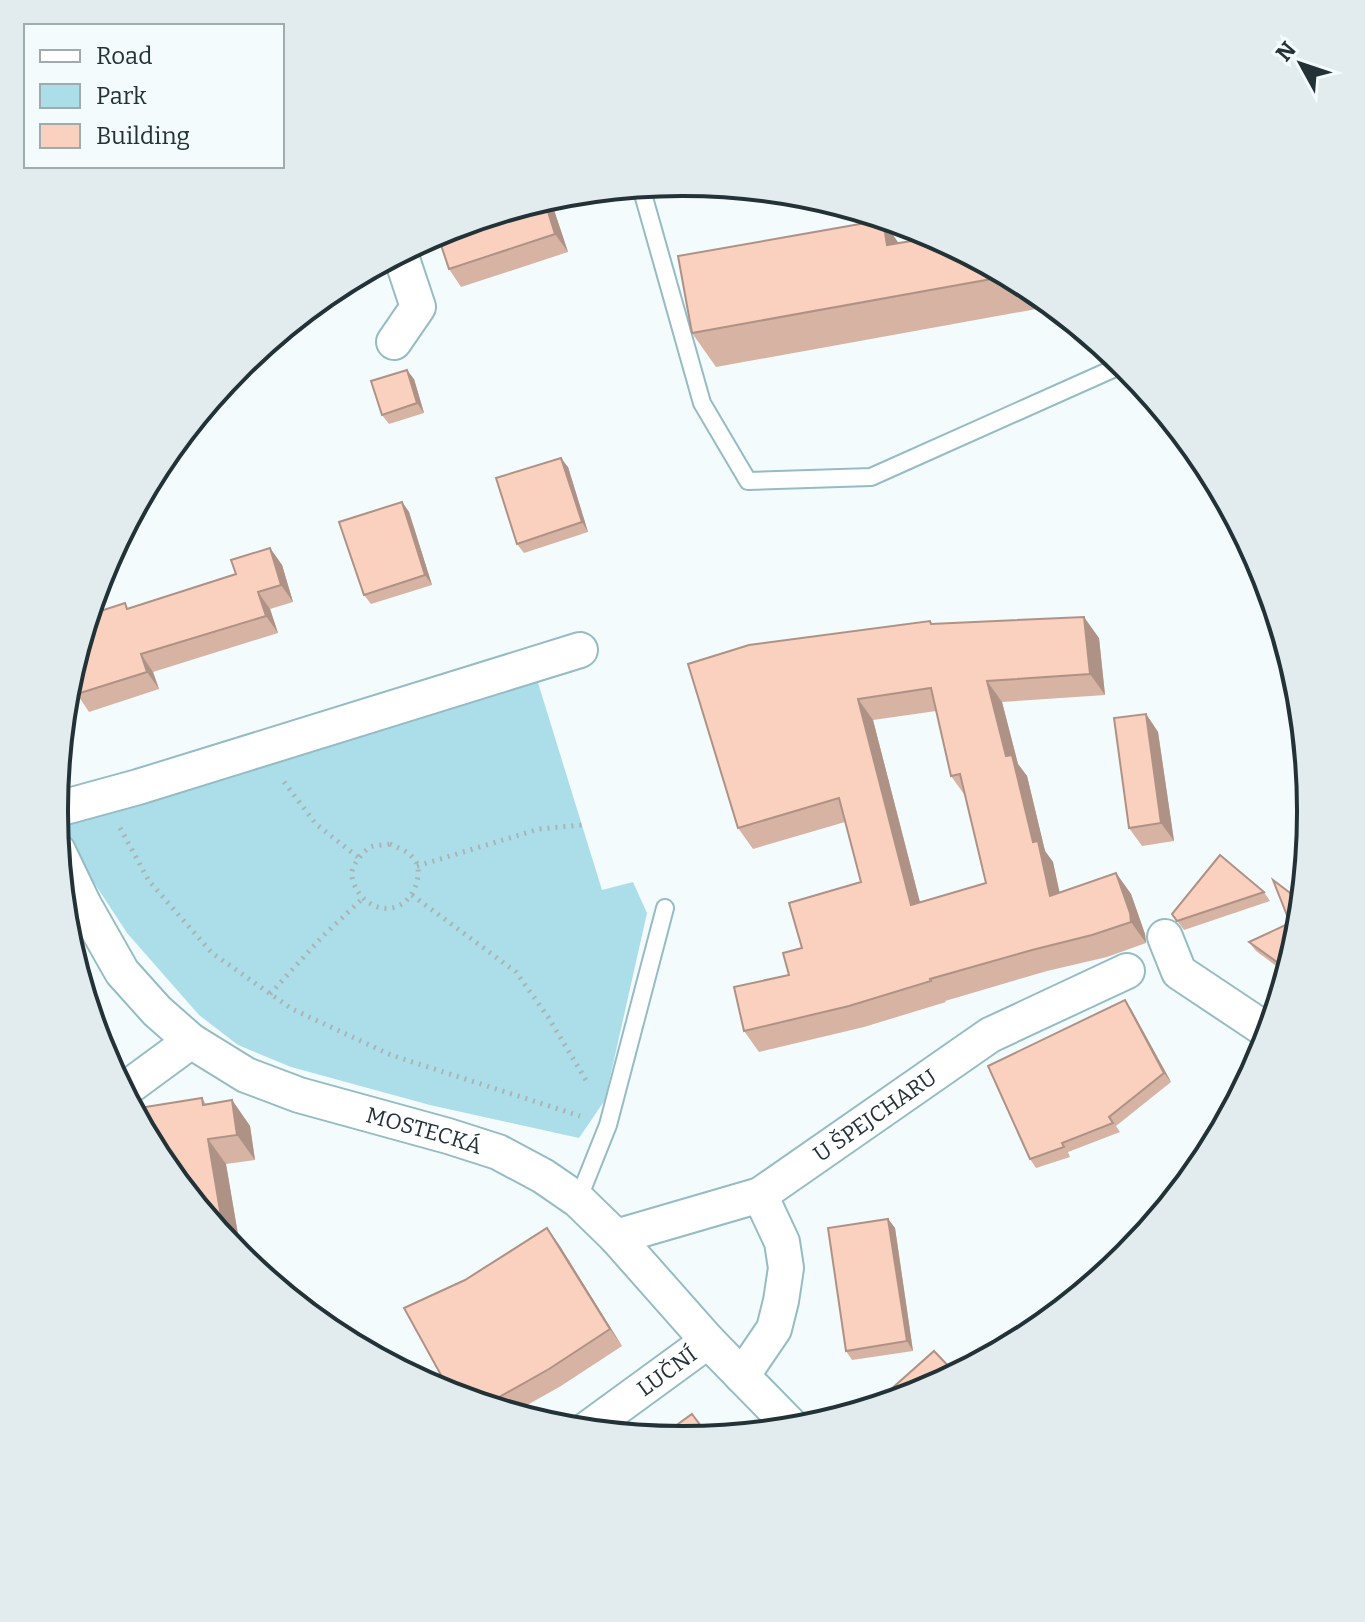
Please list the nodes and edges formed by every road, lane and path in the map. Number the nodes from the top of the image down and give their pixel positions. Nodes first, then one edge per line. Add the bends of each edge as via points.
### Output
1 (644, 198) edge
2 (404, 264) edge
3 (394, 342) dead end
4 (1111, 370) edge
5 (580, 650) dead end
6 (276, 772) dead end
7 (68, 806) edge
8 (119, 825) dead end
9 (582, 825) dead end
10 (359, 858) junction
11 (417, 866) junction
12 (72, 880) edge
13 (412, 895) junction
14 (362, 899) junction
15 (665, 908) dead end
16 (1165, 937) dead end
17 (1127, 971) dead end
18 (270, 994) junction
19 (1258, 1025) edge
20 (191, 1041) junction
21 (132, 1085) edge
22 (608, 1125) junction
23 (760, 1195) junction
24 (578, 1200) junction
25 (616, 1237) junction
26 (708, 1341) junction
27 (742, 1376) junction
28 (782, 1417) edge
29 (600, 1420) edge

1 - 4 lane via 702,403 748,481 871,477
2 - 3 street via 418,307
5 - 7 street
6 - 10 path via 316,824
8 - 18 path via 149,881 212,953
9 - 11 path via 539,829
10 - 11 path via 371,847 390,844 405,851
10 - 14 path via 351,871
11 - 13 path
12 - 20 street, MOSTECKÁ via 122,972
13 - 14 path via 400,905 383,908
13 - 22 path via 516,972 599,1100
14 - 18 path
15 - 22 lane
16 - 19 street via 1179,972
17 - 23 street, U ŠPEJCHARU via 990,1035
18 - 22 path via 391,1055
20 - 21 street
20 - 24 street, MOSTECKÁ via 246,1075 299,1095 498,1152
22 - 24 lane
23 - 25 street, U ŠPEJCHARU
23 - 27 street via 782,1242 786,1268 774,1329
24 - 25 street, MOSTECKÁ
25 - 26 street, MOSTECKÁ
26 - 27 street, MOSTECKÁ
26 - 29 street, LUČNÍ
27 - 28 street, MOSTECKÁ

